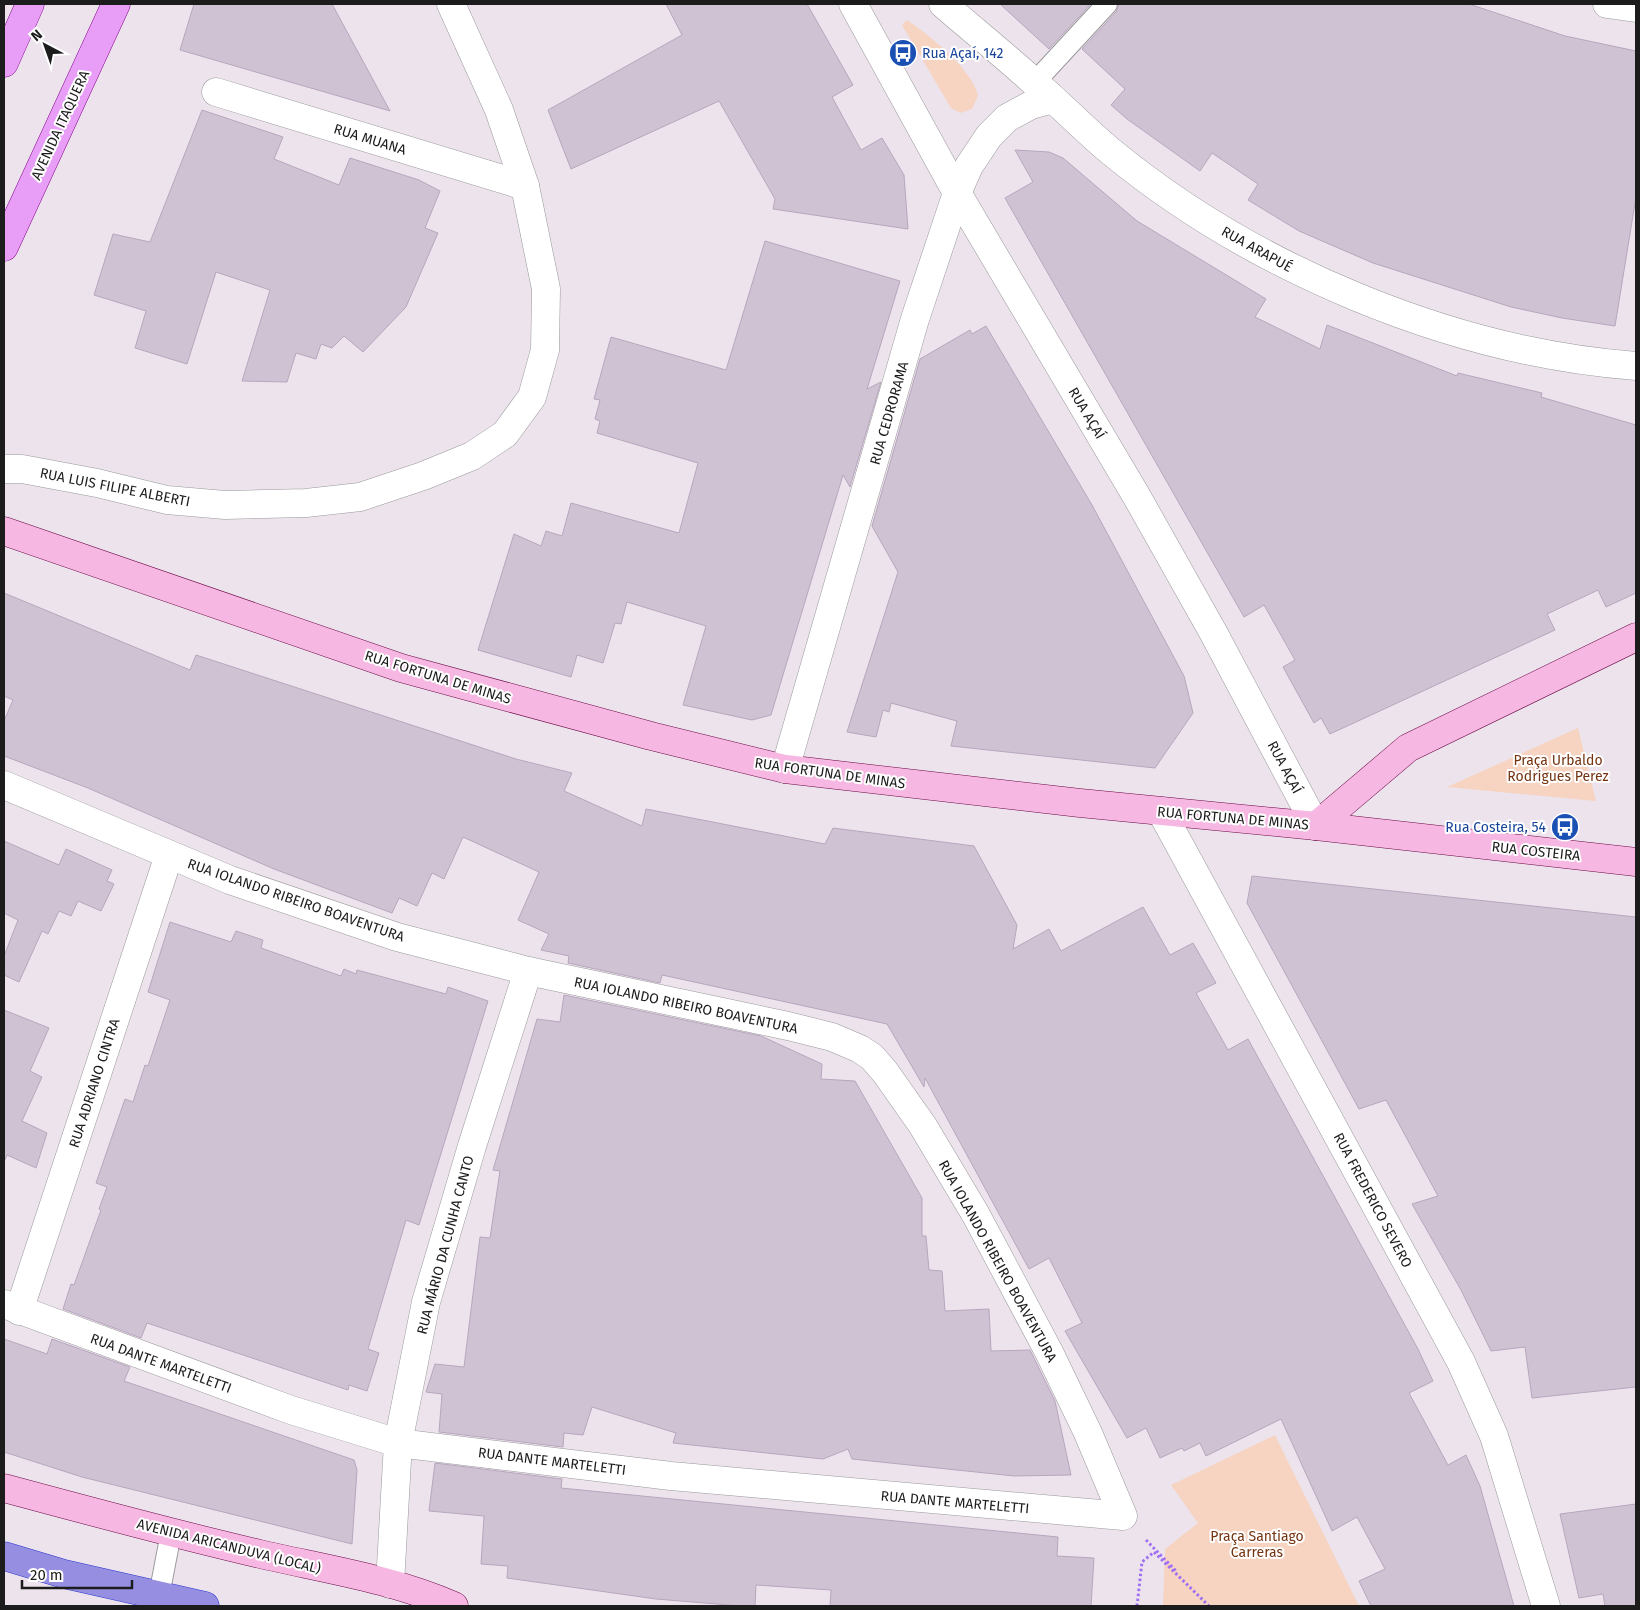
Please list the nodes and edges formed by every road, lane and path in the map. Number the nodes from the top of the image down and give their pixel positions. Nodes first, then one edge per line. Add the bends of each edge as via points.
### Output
1 (30, 4) edge
2 (116, 4) edge
3 (451, 4) edge
4 (853, 4) edge
5 (943, 4) edge
6 (1107, 4) edge
7 (1608, 4) edge
8 (1636, 8) edge
9 (4, 63) edge
10 (1044, 90) junction
11 (216, 92) dead end
12 (525, 186) junction
13 (957, 193) junction
14 (4, 247) edge
15 (1636, 366) edge
16 (4, 469) edge
17 (4, 531) edge
18 (1636, 637) edge
19 (785, 769) junction
20 (4, 785) edge
21 (1161, 811) junction
22 (1316, 826) junction
23 (169, 855) junction
24 (1636, 862) edge
25 (528, 971) junction
26 (11, 1308) edge
27 (398, 1443) junction
28 (4, 1488) edge
29 (1123, 1516) junction
30 (171, 1533) junction
31 (4, 1556) edge
32 (390, 1584) junction
33 (158, 1601) edge
34 (204, 1606) edge
35 (454, 1606) edge
36 (1137, 1606) edge
37 (1209, 1606) edge
38 (1546, 1606) edge

1 - 9 main road
2 - 14 main road, AVENIDA ITAQUERA
3 - 12 street, RUA LUIS FILIPE ALBERTI via 498,110
4 - 13 street, RUA AÇAÍ
5 - 10 street, RUA ARAPUÉ
6 - 10 lane
7 - 8 street
10 - 13 street, RUA CEDRORAMA via 1031,105 1007,118 989,136 969,166
10 - 15 street, RUA ARAPUÉ via 1109,150 1197,214 1282,265 1370,303 1493,343 1596,363
11 - 12 street, RUA MUANA
12 - 16 street, RUA LUIS FILIPE ALBERTI via 546,289 544,350 532,397 505,434 472,456 360,496 306,503 225,505 167,500 97,483 22,469
13 - 19 street, RUA CEDRORAMA via 915,318
13 - 22 street, RUA AÇAÍ via 1137,497
17 - 19 street, RUA FORTUNA DE MINAS via 402,668 660,739
18 - 22 street, RUA FORTUNA DE MINAS via 1408,748
19 - 21 street, RUA FORTUNA DE MINAS
20 - 23 street, RUA IOLANDO RIBEIRO BOAVENTURA
21 - 22 street, RUA FORTUNA DE MINAS
21 - 38 street, RUA FREDERICO SEVERO via 1461,1362 1494,1436
22 - 24 street, RUA COSTEIRA
23 - 25 street, RUA IOLANDO RIBEIRO BOAVENTURA via 230,880 397,937
23 - 26 street, RUA ADRIANO CINTRA
25 - 27 street, RUA MÁRIO DA CUNHA CANTO via 426,1302
25 - 29 street, RUA IOLANDO RIBEIRO BOAVENTURA via 832,1037 860,1048 872,1057 923,1126 976,1215 1049,1352
26 - 27 street, RUA DANTE MARTELETTI via 291,1410
27 - 29 street, RUA DANTE MARTELETTI via 681,1476
27 - 32 street, RUA MÁRIO DA CUNHA CANTO
28 - 30 street, AVENIDA ARICANDUVA (LOCAL)
29 - 37 path
30 - 32 street, AVENIDA ARICANDUVA (LOCAL)
30 - 33 lane
31 - 33 highway
32 - 35 street, AVENIDA ARICANDUVA (LOCAL)
33 - 34 highway
36 - 37 path via 1142,1562 1154,1552

